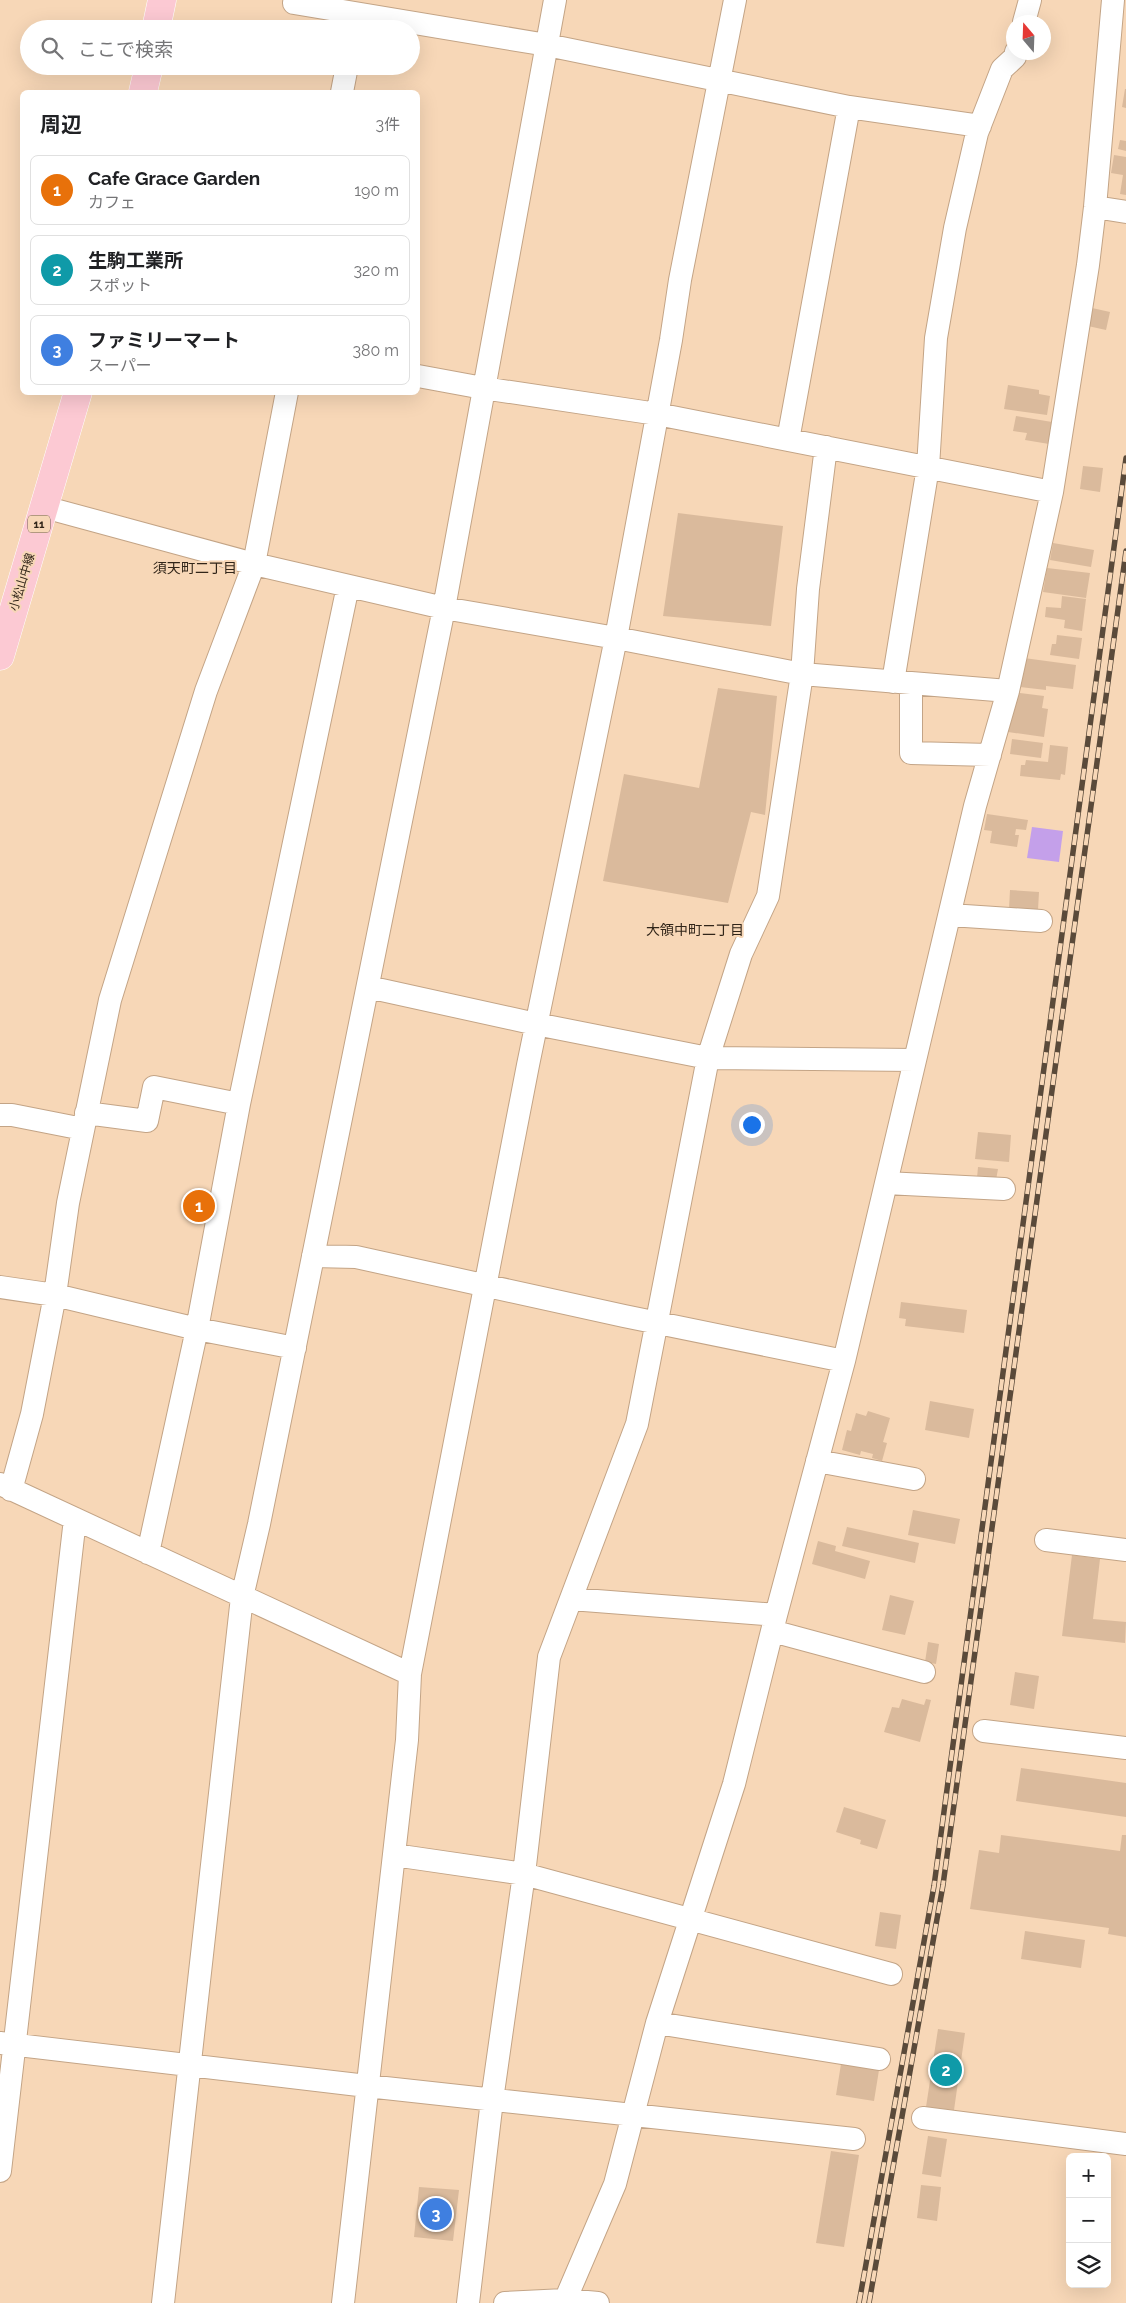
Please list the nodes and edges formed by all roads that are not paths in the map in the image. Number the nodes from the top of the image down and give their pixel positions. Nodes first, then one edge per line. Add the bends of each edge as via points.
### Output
1 (162, 0) edge
2 (555, 0) edge
3 (735, 0) edge
4 (1030, 0) edge
5 (1113, 0) edge
6 (294, 3) dead end
7 (356, 14) edge
8 (1026, 15) edge
9 (158, 20) edge
10 (393, 20) edge
11 (420, 24) edge
12 (547, 45) junction
13 (1012, 60) edge
14 (146, 75) edge
15 (345, 75) edge
16 (720, 80) junction
17 (143, 90) edge
18 (342, 90) edge
19 (848, 107) junction
20 (980, 126) junction
21 (1095, 207) junction
22 (1126, 212) edge
23 (420, 376) edge
24 (484, 388) junction
25 (77, 395) edge
26 (287, 395) edge
27 (656, 414) junction
28 (788, 440) junction
29 (826, 447) junction
30 (928, 467) junction
31 (1052, 492) junction
32 (44, 506) junction
33 (254, 564) junction
34 (348, 586) junction
35 (444, 608) junction
36 (616, 638) junction
37 (0, 656) edge
38 (802, 674) junction
39 (902, 683) junction
40 (1008, 691) junction
41 (990, 755) junction
42 (950, 915) junction
43 (1041, 921) dead end
44 (368, 987) junction
45 (536, 1024) junction
46 (708, 1058) junction
47 (915, 1060) junction
48 (240, 1104) junction
49 (0, 1115) edge
50 (85, 1121) junction
51 (886, 1184) junction
52 (1004, 1189) dead end
53 (313, 1256) junction
54 (485, 1285) junction
55 (0, 1287) edge
56 (56, 1295) junction
57 (657, 1322) junction
58 (197, 1329) junction
59 (295, 1348) junction
60 (844, 1361) junction
61 (817, 1461) junction
62 (914, 1479) dead end
63 (6, 1487) edge
64 (74, 1520) junction
65 (1046, 1540) dead end
66 (1126, 1550) edge
67 (148, 1553) junction
68 (242, 1597) junction
69 (571, 1599) junction
70 (774, 1623) junction
71 (924, 1672) dead end
72 (410, 1674) junction
73 (984, 1731) dead end
74 (1126, 1748) edge
75 (394, 1855) junction
76 (524, 1874) junction
77 (690, 1918) junction
78 (891, 1974) dead end
79 (658, 2023) junction
80 (7, 2044) edge
81 (879, 2059) dead end
82 (190, 2066) junction
83 (367, 2086) junction
84 (492, 2100) junction
85 (633, 2114) junction
86 (923, 2118) dead end
87 (854, 2139) dead end
88 (1126, 2144) edge
89 (0, 2171) edge
90 (565, 2301) edge
91 (163, 2303) edge
92 (343, 2303) edge
93 (468, 2303) edge
94 (505, 2303) edge
95 (598, 2303) edge

1 - 9 main road
2 - 12 street
3 - 16 street
4 - 8 street
5 - 21 street
6 - 7 street
7 - 10 street
11 - 12 street
12 - 16 street
12 - 24 street
13 - 20 street via 1002,69
14 - 17 main road
15 - 18 street
16 - 19 street
16 - 27 street
19 - 20 street
19 - 28 street
20 - 30 street via 955,228 936,338
21 - 22 street
21 - 31 street
23 - 24 street
24 - 27 street
24 - 35 street
25 - 32 main road, 小松山中線 / 11
26 - 33 street
27 - 28 street
27 - 36 street
28 - 29 street
29 - 30 street
29 - 38 street via 808,589
30 - 31 street
30 - 39 street
31 - 40 street
32 - 33 street
32 - 37 main road, 小松山中線 / 11
33 - 34 street
33 - 50 street via 206,691 115,981
34 - 35 street
34 - 48 street
35 - 36 street
35 - 44 street
36 - 38 street
36 - 45 street
38 - 39 street
38 - 46 street via 768,896 740,954
39 - 40 street
39 - 41 street via 911,753
40 - 41 street
41 - 42 street
42 - 43 street
42 - 47 street
44 - 45 street
44 - 53 street
45 - 46 street
45 - 54 street
46 - 47 street
46 - 57 street
47 - 51 street
48 - 50 street via 154,1087 147,1121
48 - 58 street
49 - 50 street
50 - 56 street via 68,1203
51 - 52 street
51 - 60 street
53 - 54 street via 356,1257
53 - 59 street
54 - 57 street
54 - 72 street
55 - 56 street
56 - 58 street
56 - 63 street via 32,1414
57 - 60 street
57 - 69 street via 637,1424
58 - 59 street
58 - 67 street
59 - 68 street
60 - 61 street
61 - 62 street
61 - 70 street
63 - 64 street
64 - 67 street
64 - 80 street
65 - 66 street
67 - 68 street
68 - 72 street
68 - 82 street
69 - 70 street
69 - 76 street via 549,1657
70 - 71 street
70 - 77 street via 734,1784
72 - 75 street via 407,1740
73 - 74 street
75 - 76 street
75 - 83 street
76 - 77 street
76 - 84 street
77 - 78 street
77 - 79 street
79 - 81 street
79 - 85 street
80 - 82 street
80 - 89 street
82 - 83 street
82 - 91 street
83 - 84 street
83 - 92 street
84 - 85 street
84 - 93 street
85 - 87 street
85 - 90 street via 615,2184
86 - 88 street
90 - 94 street
90 - 95 street

